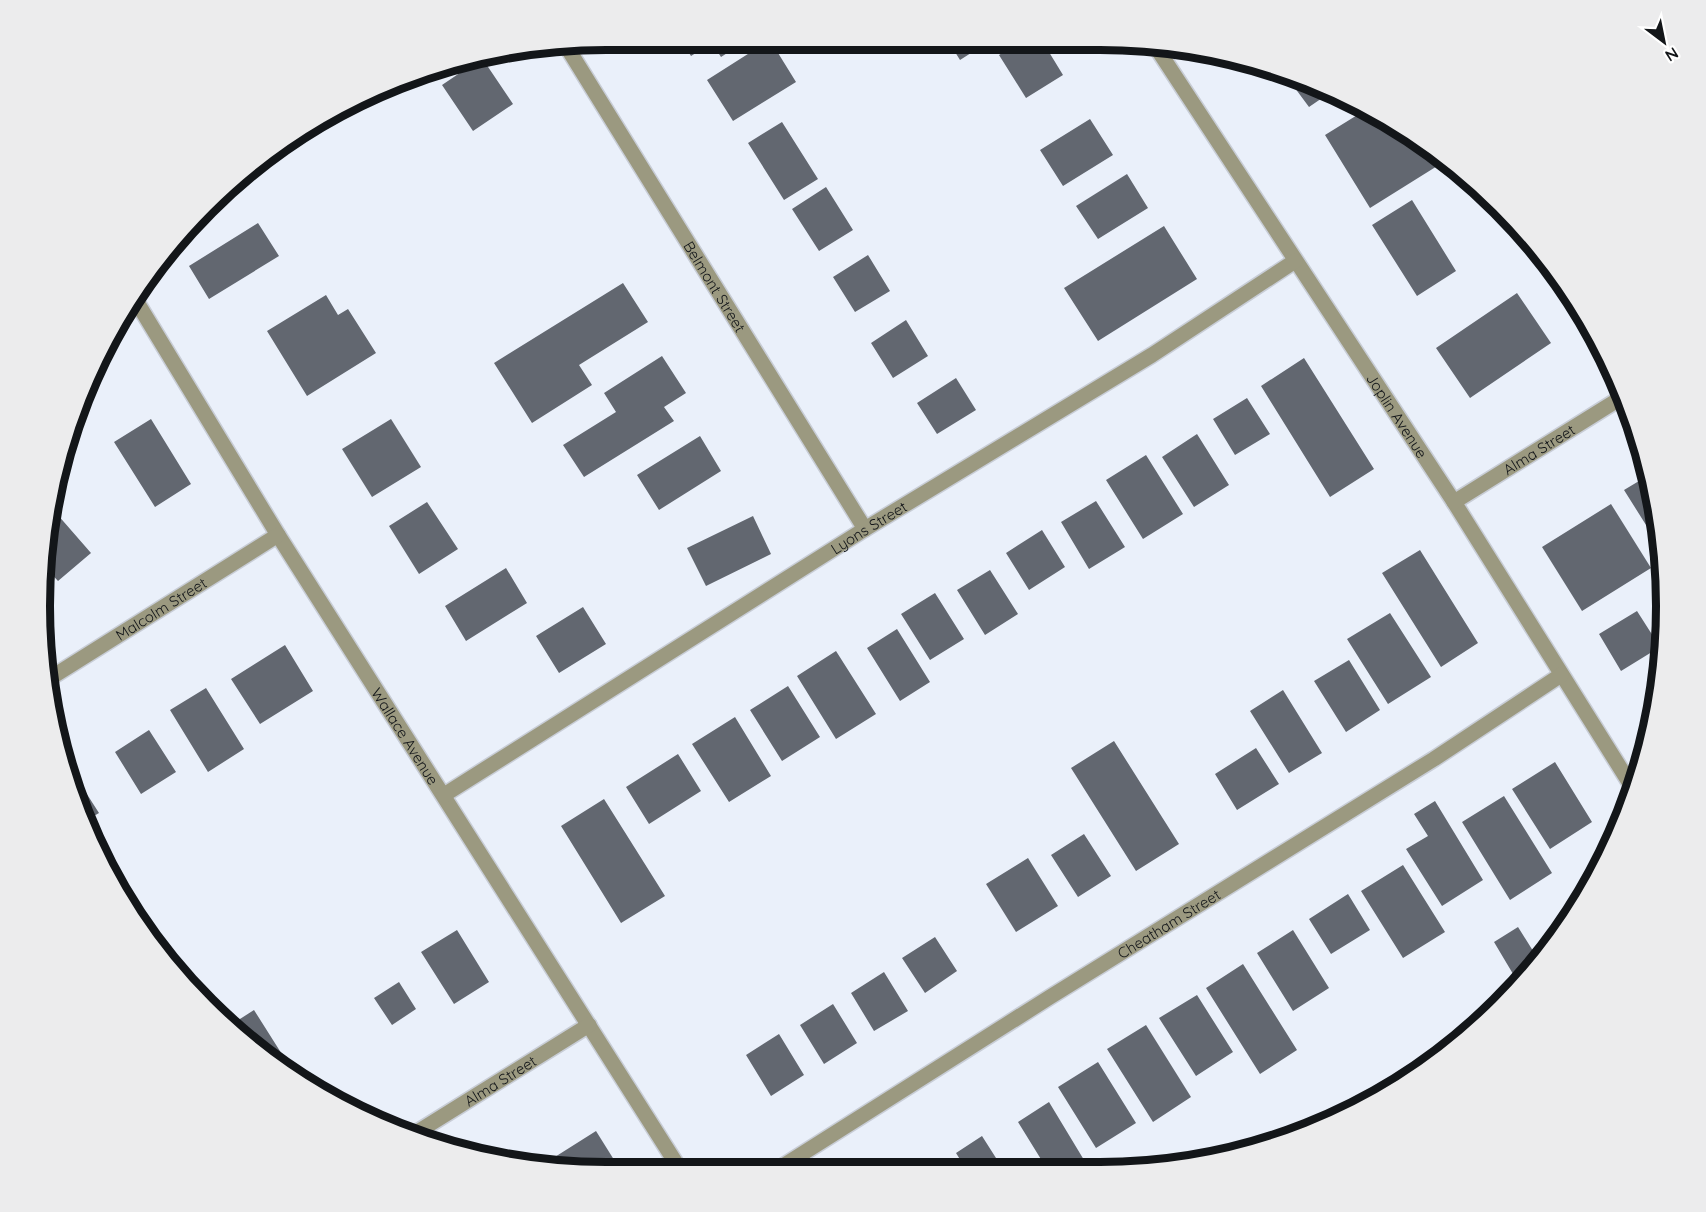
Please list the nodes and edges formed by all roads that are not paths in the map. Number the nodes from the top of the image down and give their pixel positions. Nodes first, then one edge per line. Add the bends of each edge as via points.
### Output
1 (569, 51) edge
2 (1160, 53) edge
3 (1295, 261) junction
4 (139, 304) edge
5 (1617, 400) edge
6 (1454, 502) junction
7 (865, 529) junction
8 (278, 535) junction
9 (1561, 675) junction
10 (54, 676) edge
11 (1628, 781) edge
12 (444, 795) junction
13 (589, 1025) junction
14 (420, 1130) edge
15 (675, 1162) edge
16 (789, 1162) edge

1 - 7 street, Belmont Street
2 - 3 street, Joplin Avenue
3 - 6 street, Joplin Avenue
3 - 7 street, Lyons Street via 1152,355
4 - 8 street, Wallace Avenue
5 - 6 street, Alma Street
6 - 9 street, Joplin Avenue
7 - 12 street, Lyons Street
8 - 10 street, Malcolm Street
8 - 12 street, Wallace Avenue
9 - 11 street, Joplin Avenue
9 - 16 street, Cheatham Street via 1434,759
12 - 13 street, Wallace Avenue
13 - 14 street, Alma Street
13 - 15 street, Wallace Avenue

